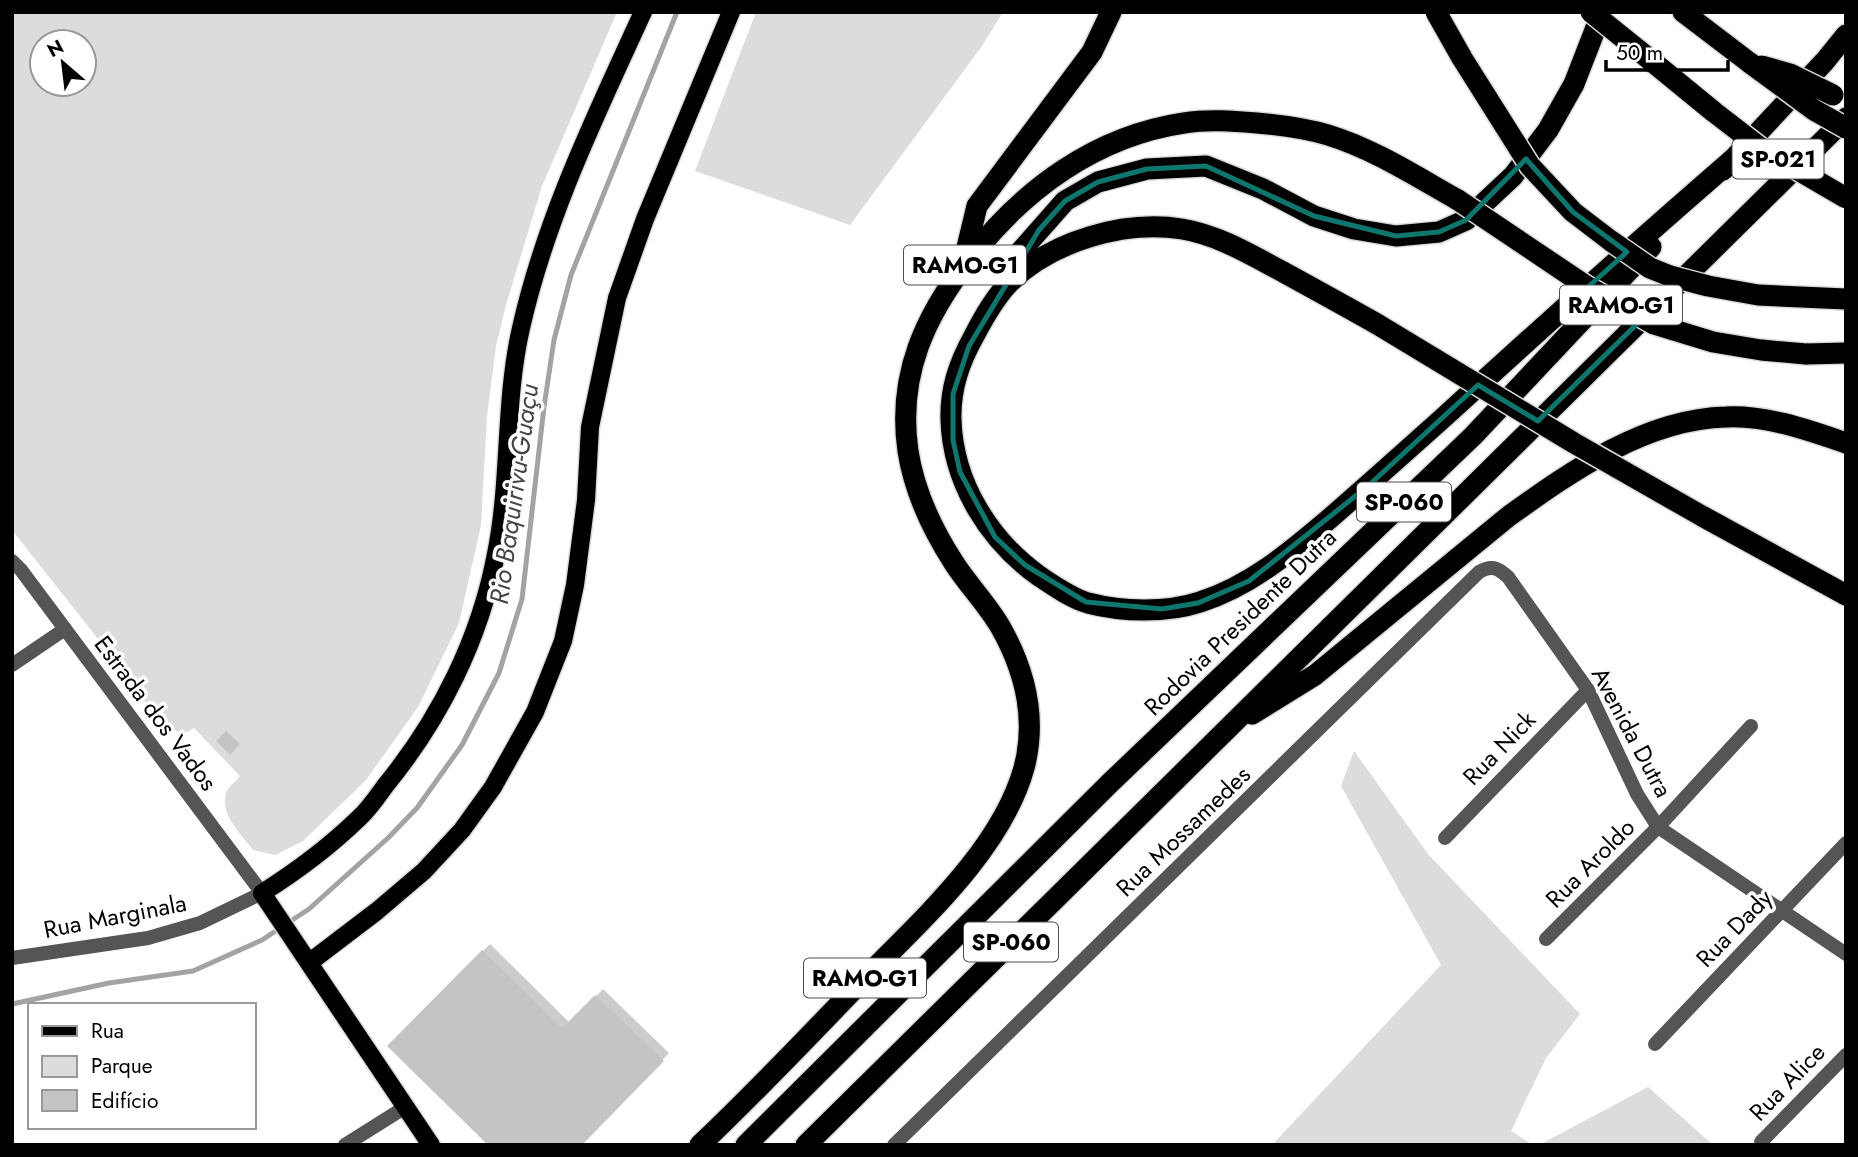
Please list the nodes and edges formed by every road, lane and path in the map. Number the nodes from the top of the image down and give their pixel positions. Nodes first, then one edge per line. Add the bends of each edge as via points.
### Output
1 (643, 12) edge
2 (731, 12) edge
3 (1111, 12) edge
4 (1436, 12) edge
5 (1591, 12) edge
6 (1602, 12) edge
7 (1683, 12) edge
8 (1846, 35) edge
9 (1750, 63) junction
10 (1846, 101) edge
11 (1846, 118) edge
12 (1846, 128) edge
13 (1732, 160) junction
14 (1846, 198) edge
15 (962, 269) junction
16 (1009, 283) junction
17 (1846, 299) edge
18 (1846, 353) edge
19 (1846, 443) edge
20 (12, 561) edge
21 (1508, 577) joint
22 (1846, 595) edge
23 (65, 629) junction
24 (12, 665) edge
25 (1588, 690) junction
26 (1751, 726) dead end
27 (1215, 738) junction
28 (1658, 827) junction
29 (1445, 838) dead end
30 (1846, 843) edge
31 (262, 893) junction
32 (1782, 912) junction
33 (1546, 939) dead end
34 (1846, 954) edge
35 (12, 958) edge
36 (310, 962) junction
37 (1655, 1044) dead end
38 (1846, 1055) edge
39 (407, 1106) junction
40 (1761, 1142) dead end
41 (345, 1145) edge
42 (431, 1145) edge
43 (700, 1145) edge
44 (746, 1145) edge
45 (806, 1145) edge
46 (894, 1145) edge

1 - 31 main road via 580,153 534,275 508,414 496,555 473,637 438,712 360,817 306,865
2 - 36 main road via 617,298 590,427 575,584 563,641 535,712 493,787 462,830 424,871
3 - 15 highway via 1092,52 977,206
4 - 17 highway, bridge via 1530,166 1573,212 1611,241 1650,268 1708,286 1758,295
5 - 14 highway, SP-021, bridge via 1762,149
6 - 16 highway via 1574,84 1548,130 1513,176 1466,220 1438,232 1396,236 1314,216 1206,166 1147,169 1098,182 1065,201 1020,252
7 - 9 highway, SP-021
8 - 13 highway, Rodovia Presidente Dutra / SP-060
9 - 10 highway, bridge via 1790,74
9 - 12 highway, SP-021, bridge
11 - 27 highway, SP-060
13 - 16 highway via 1290,552 1249,581 1198,603 1162,609 1086,602 1056,588 1025,565 995,537 977,509 960,472 953,440 953,394 957,369
13 - 44 highway, Rodovia Presidente Dutra / SP-060 via 1473,436 1110,783
15 - 18 highway, RAMO-G1, bridge via 1023,200 1095,150 1139,133 1185,123 1274,124 1330,135 1372,152 1458,200 1586,286 1654,324 1761,351
15 - 43 highway, RAMO-G1 via 925,326 910,373 905,418 908,453 935,530 1000,627 1024,681 1030,723 1014,800 981,853 913,928
16 - 22 highway, bridge via 1042,257 1110,232 1179,229 1206,235 1377,324 1574,443
19 - 27 highway via 1765,420 1727,416 1652,432 1621,446 1509,516 1315,675
20 - 23 street, Estrada dos Vados
21 - 25 street, Avenida Dutra
21 - 46 street, Rua Mossamedes via 1498,568 1479,572
23 - 24 street
23 - 31 street, Estrada dos Vados
25 - 28 street, Avenida Dutra via 1637,794
25 - 29 street, Rua Nick
26 - 28 street, Rua Aroldo
27 - 45 highway, SP-060
28 - 32 street, Avenida Dutra
28 - 33 street, Rua Aroldo
30 - 32 street, Rua Dady
31 - 35 street, Rua Marginala via 200,923 148,938
31 - 36 main road
32 - 34 street, Avenida Dutra
32 - 37 street, Rua Dady
36 - 39 main road
38 - 40 street, Rua Alice
39 - 41 street
39 - 42 main road

